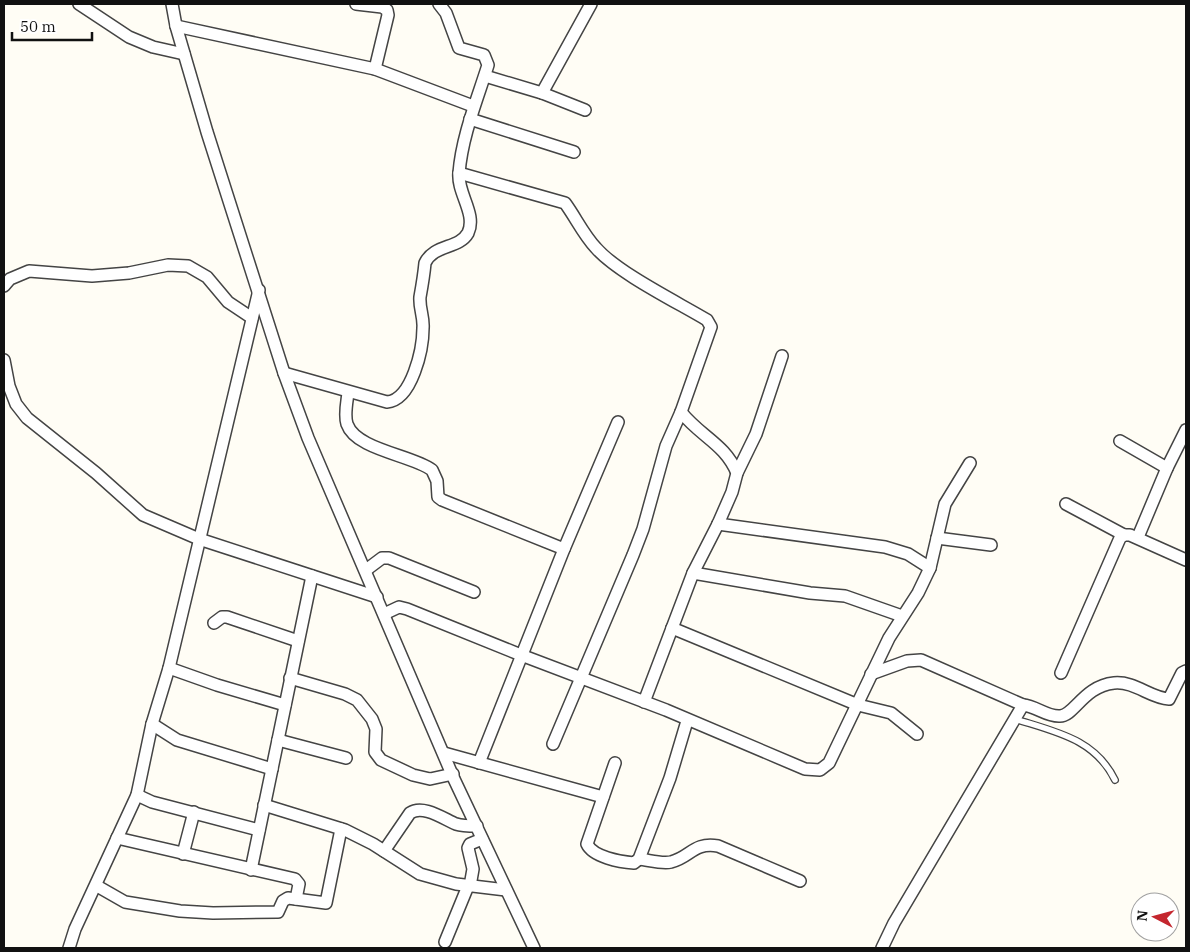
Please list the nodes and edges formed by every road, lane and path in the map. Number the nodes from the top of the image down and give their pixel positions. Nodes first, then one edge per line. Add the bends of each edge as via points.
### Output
1 (79, 4) edge
2 (172, 4) edge
3 (356, 4) edge
4 (439, 4) edge
5 (591, 4) edge
6 (176, 26) junction
7 (184, 54) junction
8 (375, 69) junction
9 (485, 76) junction
10 (542, 93) junction
11 (473, 106) junction
12 (585, 110) dead end
13 (470, 120) junction
14 (574, 152) dead end
15 (458, 173) junction
16 (4, 286) edge
17 (259, 290) junction
18 (252, 318) junction
19 (782, 356) dead end
20 (4, 360) edge
21 (284, 373) junction
22 (348, 393) junction
23 (681, 412) junction
24 (618, 422) dead end
25 (1186, 430) edge
26 (1120, 441) dead end
27 (970, 463) dead end
28 (1167, 468) junction
29 (737, 473) junction
30 (1066, 504) dead end
31 (718, 524) junction
32 (1124, 534) junction
33 (1138, 537) junction
34 (937, 538) junction
35 (199, 540) junction
36 (991, 546) dead end
37 (564, 549) junction
38 (1186, 560) edge
39 (930, 568) junction
40 (366, 570) junction
41 (693, 573) junction
42 (312, 576) junction
43 (474, 592) dead end
44 (377, 597) junction
45 (384, 614) junction
46 (902, 616) junction
47 (214, 623) dead end
48 (672, 628) junction
49 (298, 641) junction
50 (520, 655) junction
51 (169, 668) junction
52 (1186, 671) edge
53 (1060, 673) dead end
54 (871, 674) junction
55 (290, 678) junction
56 (581, 678) junction
57 (644, 702) junction
58 (858, 704) junction
59 (285, 705) junction
60 (1023, 705) junction
61 (1014, 718) junction
62 (687, 720) junction
63 (152, 724) junction
64 (917, 734) dead end
65 (278, 740) junction
66 (553, 744) dead end
67 (444, 754) junction
68 (346, 758) dead end
69 (479, 763) junction
70 (615, 763) dead end
71 (272, 769) junction
72 (453, 774) junction
73 (1115, 780) dead end
74 (137, 795) junction
75 (603, 797) junction
76 (264, 805) junction
77 (194, 812) junction
78 (477, 826) junction
79 (341, 829) junction
80 (259, 830) junction
81 (117, 838) junction
82 (482, 839) junction
83 (384, 851) junction
84 (183, 854) junction
85 (639, 859) junction
86 (251, 870) junction
87 (800, 882) dead end
88 (96, 886) junction
89 (469, 886) junction
90 (506, 890) junction
91 (296, 899) junction
92 (445, 942) dead end
93 (69, 948) edge
94 (534, 948) edge
95 (882, 948) edge

1 - 7 street via 130,37 153,47
2 - 6 street
3 - 8 street via 387,10
4 - 9 street via 446,13 459,48 487,57
5 - 10 street
6 - 7 street
6 - 8 street
7 - 17 street
8 - 11 street
9 - 10 street
9 - 11 street
10 - 12 street
11 - 13 street
13 - 14 street
13 - 15 street
15 - 22 street via 461,194 469,212 469,228 464,238 432,253 425,263 420,305 423,330 418,360 405,393 395,401 387,402
15 - 23 street via 565,203 597,250 620,268 707,320 710,332
16 - 18 street via 10,278 29,271 92,276 168,265 188,266 207,277 228,302
17 - 18 street
17 - 21 street
18 - 35 street
19 - 29 street via 756,434
20 - 35 street via 16,404 27,418 143,515
21 - 22 street
21 - 40 street via 308,438
22 - 37 street via 346,418 352,432 432,470 438,497 442,500
23 - 29 street via 695,428 728,454
23 - 56 street via 666,446 637,546
24 - 37 street
25 - 28 street
26 - 28 street
27 - 34 street via 945,504
28 - 33 street
29 - 31 street
30 - 32 street
31 - 39 street via 885,547 908,554
31 - 41 street
32 - 33 street
32 - 53 street via 1115,546
33 - 38 street
34 - 36 street
34 - 39 street
35 - 42 street
35 - 51 street
37 - 50 street
39 - 46 street
40 - 43 street via 382,558 389,558
40 - 44 street
41 - 46 street via 845,596
41 - 48 street
42 - 44 street
42 - 49 street
44 - 45 street
45 - 50 street via 399,607 408,609
45 - 67 street
46 - 54 street
47 - 49 street via 222,616 227,617
48 - 57 street
48 - 58 street
49 - 55 street
50 - 56 street
50 - 69 street
51 - 59 street
51 - 63 street
52 - 60 street via 1169,699 1132,685 1114,683 1095,688 1069,713 1060,716
54 - 58 street
54 - 60 street via 921,660
55 - 59 street
55 - 72 street via 357,700 372,718 375,752 381,760 430,779
56 - 57 street
56 - 66 street
57 - 62 street
58 - 62 street via 828,763 814,771
58 - 64 street via 891,713
59 - 65 street
60 - 61 street
61 - 73 lane via 1079,741 1108,765
61 - 95 street via 894,922
62 - 85 street via 670,778
63 - 71 street via 177,740
63 - 74 street
65 - 68 street
65 - 71 street
67 - 69 street
67 - 72 street
69 - 75 street
70 - 75 street
71 - 76 street
72 - 78 street
74 - 77 street
74 - 81 street
75 - 85 street via 587,841 590,849 628,863
76 - 79 street
76 - 80 street
77 - 80 street
77 - 84 street
78 - 82 street
78 - 83 street via 456,824 416,810 410,813
79 - 83 street
79 - 91 street via 329,880 328,902
80 - 86 street
81 - 84 street
81 - 88 street
82 - 89 street via 472,842 468,848 473,868
82 - 90 street
83 - 89 street via 420,874
84 - 86 street
85 - 87 street via 673,862 694,848 708,844
86 - 91 street via 295,879 299,884
88 - 91 street via 125,902 180,911 278,912 286,899
88 - 93 street
89 - 90 street
89 - 92 street
90 - 94 street

